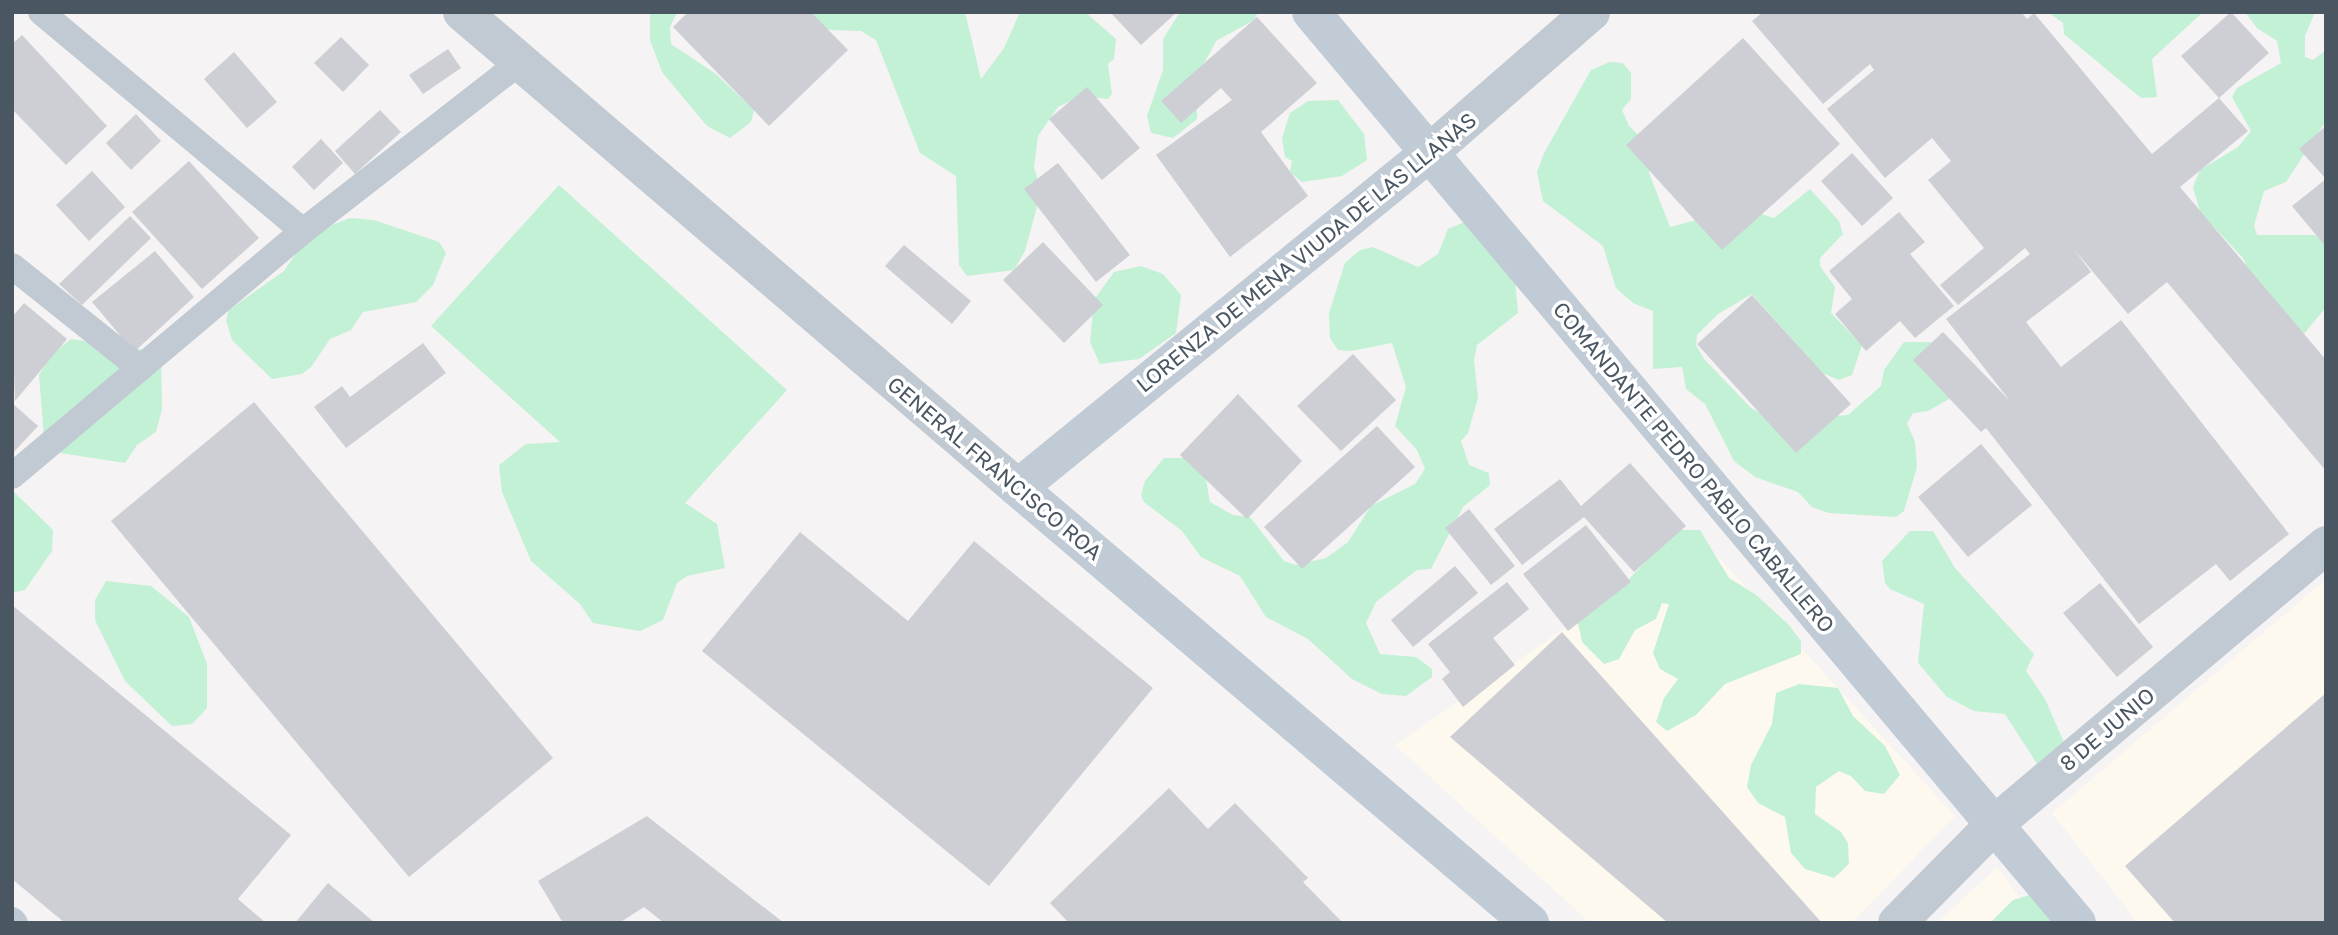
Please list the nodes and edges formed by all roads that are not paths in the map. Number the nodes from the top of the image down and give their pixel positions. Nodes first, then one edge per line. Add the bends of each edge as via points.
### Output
1 (41, 12) edge
2 (462, 12) edge
3 (1311, 12) edge
4 (1591, 12) edge
5 (520, 62) junction
6 (1429, 153) junction
7 (303, 231) junction
8 (12, 266) edge
9 (139, 368) junction
10 (12, 476) edge
11 (1018, 488) junction
12 (2326, 545) edge
13 (1995, 824) junction
14 (1530, 923) edge
15 (1897, 923) edge
16 (2077, 923) edge

1 - 7 lane
2 - 5 street, GENERAL FRANCISCO ROA
3 - 6 street, COMANDANTE PEDRO PABLO CABALLERO
4 - 6 street, LORENZA DE MENA VIUDA DE LAS LLANAS
5 - 7 lane
5 - 11 street, GENERAL FRANCISCO ROA
6 - 11 street, LORENZA DE MENA VIUDA DE LAS LLANAS
6 - 13 street, COMANDANTE PEDRO PABLO CABALLERO
7 - 9 lane
8 - 9 lane
9 - 10 lane
11 - 14 street, GENERAL FRANCISCO ROA
12 - 13 street, 8 DE JUNIO
13 - 15 street, 8 DE JUNIO
13 - 16 street, COMANDANTE PEDRO PABLO CABALLERO

